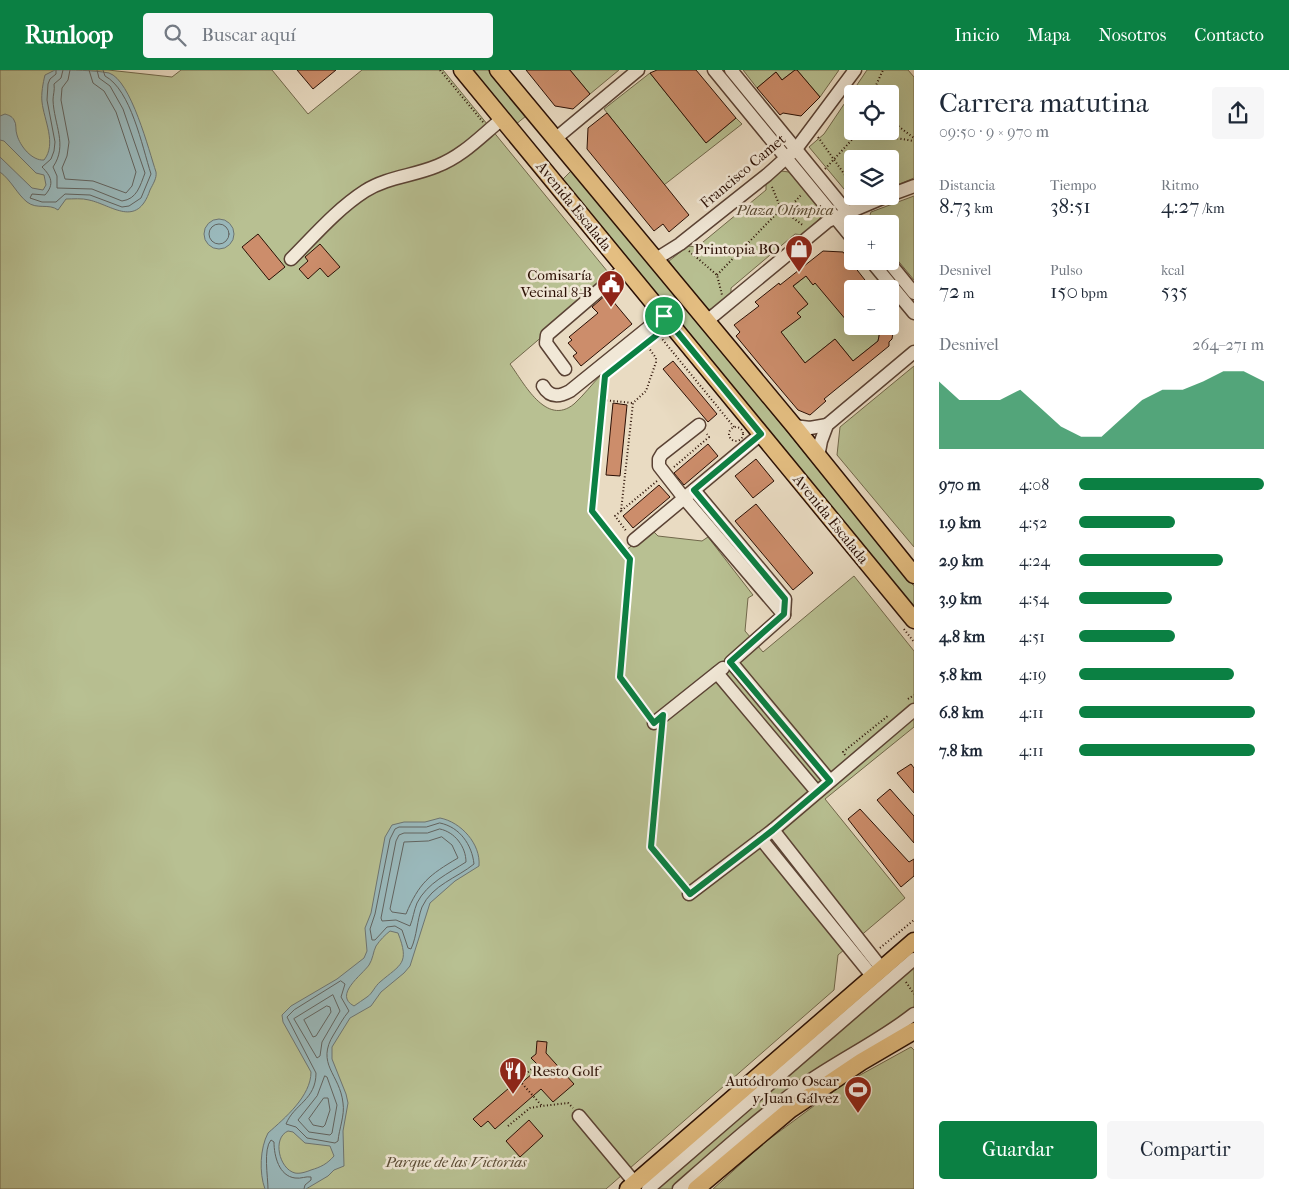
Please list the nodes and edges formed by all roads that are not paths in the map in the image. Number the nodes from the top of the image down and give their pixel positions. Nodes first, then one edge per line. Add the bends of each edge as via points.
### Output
1 (462, 70) edge
2 (498, 70) edge
3 (638, 70) edge
4 (714, 70) edge
5 (731, 70) edge
6 (855, 70) edge
7 (496, 124) junction
8 (550, 132) junction
9 (519, 139) junction
10 (791, 154) junction
11 (570, 158) junction
12 (542, 166) junction
13 (914, 186) edge
14 (899, 192) edge
15 (863, 205) edge
16 (847, 211) junction
17 (850, 215) edge
18 (835, 217) junction
19 (844, 228) edge
20 (291, 259) dead end
21 (656, 259) junction
22 (625, 268) junction
23 (878, 270) edge
24 (895, 270) edge
25 (914, 293) edge
26 (914, 313) edge
27 (707, 321) junction
28 (658, 325) junction
29 (914, 352) edge
30 (566, 369) dead end
31 (543, 386) dead end
32 (698, 425) road end
33 (827, 425) junction
34 (794, 426) junction
35 (761, 434) junction
36 (818, 457) junction
37 (694, 490) junction
38 (684, 498) junction
39 (634, 540) road end
40 (914, 575) edge
41 (784, 614) junction
42 (914, 620) edge
43 (730, 662) junction
44 (717, 673) junction
45 (914, 710) edge
46 (659, 719) road end
47 (830, 781) junction
48 (817, 792) junction
49 (773, 830) junction
50 (761, 839) junction
51 (690, 894) road end
52 (914, 941) edge
53 (914, 959) edge
54 (878, 973) junction
55 (914, 1014) edge
56 (914, 1021) edge
57 (906, 1029) edge
58 (579, 1116) road end
59 (637, 1187) edge
60 (678, 1189) edge
61 (696, 1189) edge

1 - 7 main road, Avenida Escalada
2 - 8 main road, Avenida Escalada
3 - 8 street
4 - 10 street
5 - 10 street
6 - 10 street, Francisco Camet
7 - 9 main road, Avenida Escalada
7 - 20 street via 476,143 437,167 382,182 364,192 349,202
8 - 9 main road via 527,125 520,131
8 - 11 main road, Avenida Escalada
9 - 12 main road, Avenida Escalada
10 - 16 street via 819,176
10 - 18 street via 809,185
10 - 21 street, Francisco Camet via 680,244
11 - 12 main road via 566,169 557,171
11 - 21 main road, Avenida Escalada
12 - 22 main road, Avenida Escalada
13 - 14 street
15 - 16 street
16 - 17 street
16 - 18 street
18 - 19 street
18 - 27 street
21 - 27 main road, Avenida Escalada
22 - 28 main road, Avenida Escalada
22 - 30 street via 547,335 546,343
23 - 26 street
24 - 25 street
27 - 34 main road, Avenida Escalada
28 - 31 street via 562,396 547,393
28 - 35 main road, Avenida Escalada
29 - 33 street
32 - 38 street via 659,459 658,466
33 - 34 street
33 - 36 street
34 - 36 main road, Avenida Escalada
35 - 37 street
35 - 42 main road, Avenida Escalada
36 - 40 main road, Avenida Escalada
37 - 38 street
37 - 41 street via 785,599
38 - 39 street
38 - 41 street
41 - 43 street
43 - 44 street
43 - 47 street
44 - 46 street
44 - 48 street
45 - 47 street
47 - 48 street
48 - 49 street
49 - 50 street
49 - 54 street
50 - 51 street
50 - 54 street
52 - 54 main road
53 - 59 street
54 - 59 main road
55 - 57 street
56 - 57 street
57 - 60 street via 844,1059 782,1102
57 - 61 main road via 791,1109
58 - 59 street

